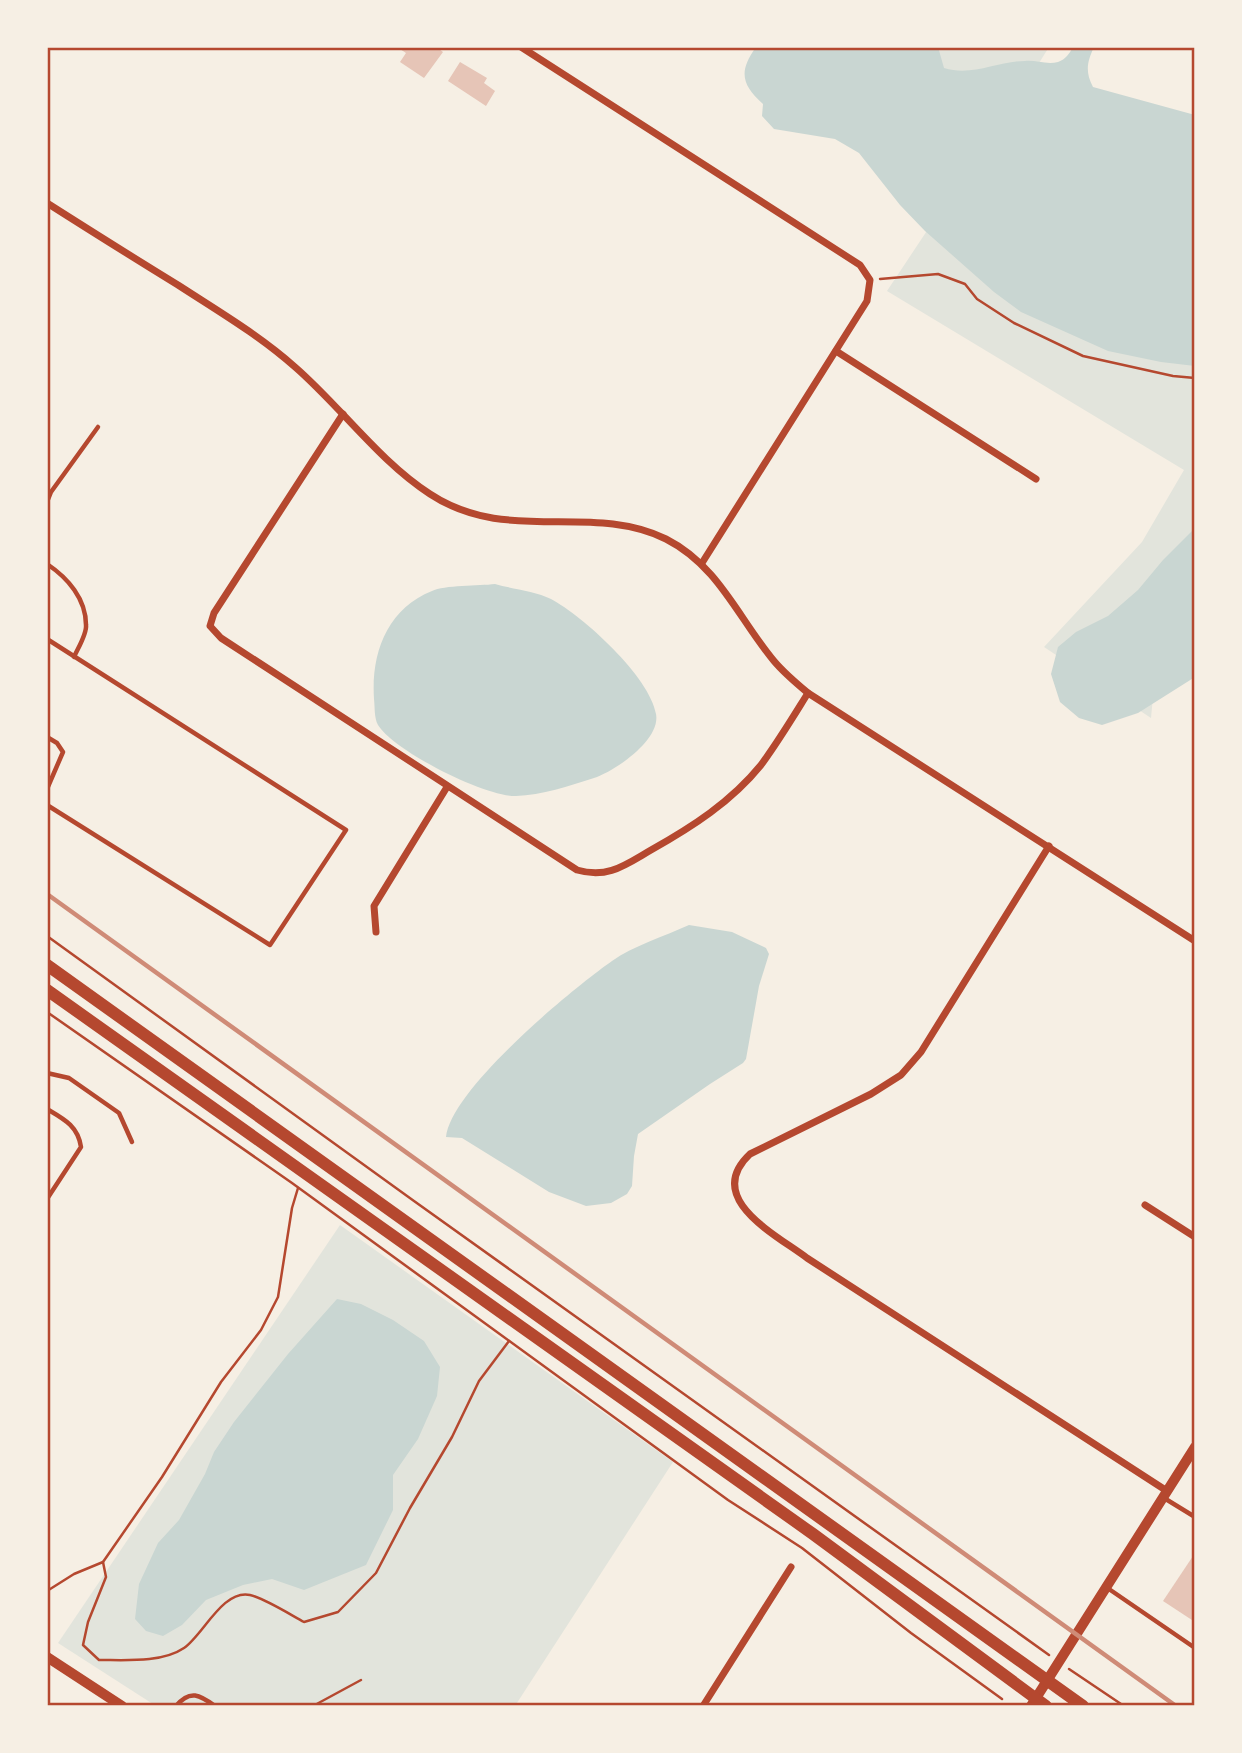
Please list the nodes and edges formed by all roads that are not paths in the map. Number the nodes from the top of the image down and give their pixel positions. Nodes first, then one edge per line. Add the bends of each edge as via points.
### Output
1 (521, 47) edge
2 (541, 47) edge
3 (530, 53) junction
4 (47, 204) edge
5 (835, 351) junction
6 (343, 414) junction
7 (98, 427) dead end
8 (1036, 479) dead end
9 (47, 502) edge
10 (702, 563) junction
11 (47, 564) edge
12 (47, 639) edge
13 (74, 657) junction
14 (808, 693) junction
15 (47, 737) edge
16 (447, 787) junction
17 (47, 789) edge
18 (47, 805) edge
19 (1049, 846) junction
20 (376, 932) dead end
21 (1195, 941) edge
22 (47, 965) edge
23 (47, 990) edge
24 (47, 1073) edge
25 (47, 1109) edge
26 (132, 1142) dead end
27 (47, 1199) edge
28 (1145, 1205) dead end
29 (1195, 1237) edge
30 (1195, 1447) edge
31 (1165, 1494) junction
32 (1195, 1517) edge
33 (791, 1567) dead end
34 (1106, 1587) junction
35 (1195, 1648) edge
36 (47, 1657) edge
37 (1046, 1680) junction
38 (1033, 1702) edge
39 (122, 1706) edge
40 (176, 1706) edge
41 (215, 1706) edge
42 (703, 1706) edge
43 (1046, 1706) edge
44 (1083, 1706) edge

1 - 3 street
2 - 3 street
3 - 5 street via 860,265 870,280 867,301
4 - 6 street via 263,340
5 - 8 street
5 - 10 street
6 - 10 street via 410,481 451,506 499,520 622,525 665,539
6 - 16 street via 214,613 210,626 221,638
7 - 9 lane
10 - 14 street via 773,660
11 - 13 lane via 71,583 80,601 87,626
12 - 13 lane
13 - 18 lane via 346,830 270,945
14 - 16 street via 737,791 711,813 617,870 592,874 577,870
14 - 19 street
15 - 17 lane via 62,752
16 - 20 street via 374,906
19 - 21 street
19 - 31 street via 921,1052 901,1075 754,1152 736,1173 736,1196 740,1205 807,1258
22 - 37 main road
23 - 38 main road via 802,1526
24 - 26 lane via 69,1078 119,1113
25 - 27 lane via 79,1134 81,1147
28 - 29 street
30 - 31 street
31 - 32 lane
31 - 34 street
33 - 42 street
34 - 35 lane
34 - 37 street
36 - 39 street
37 - 38 street
37 - 44 main road
38 - 43 main road
40 - 41 lane via 184,1697 198,1694

